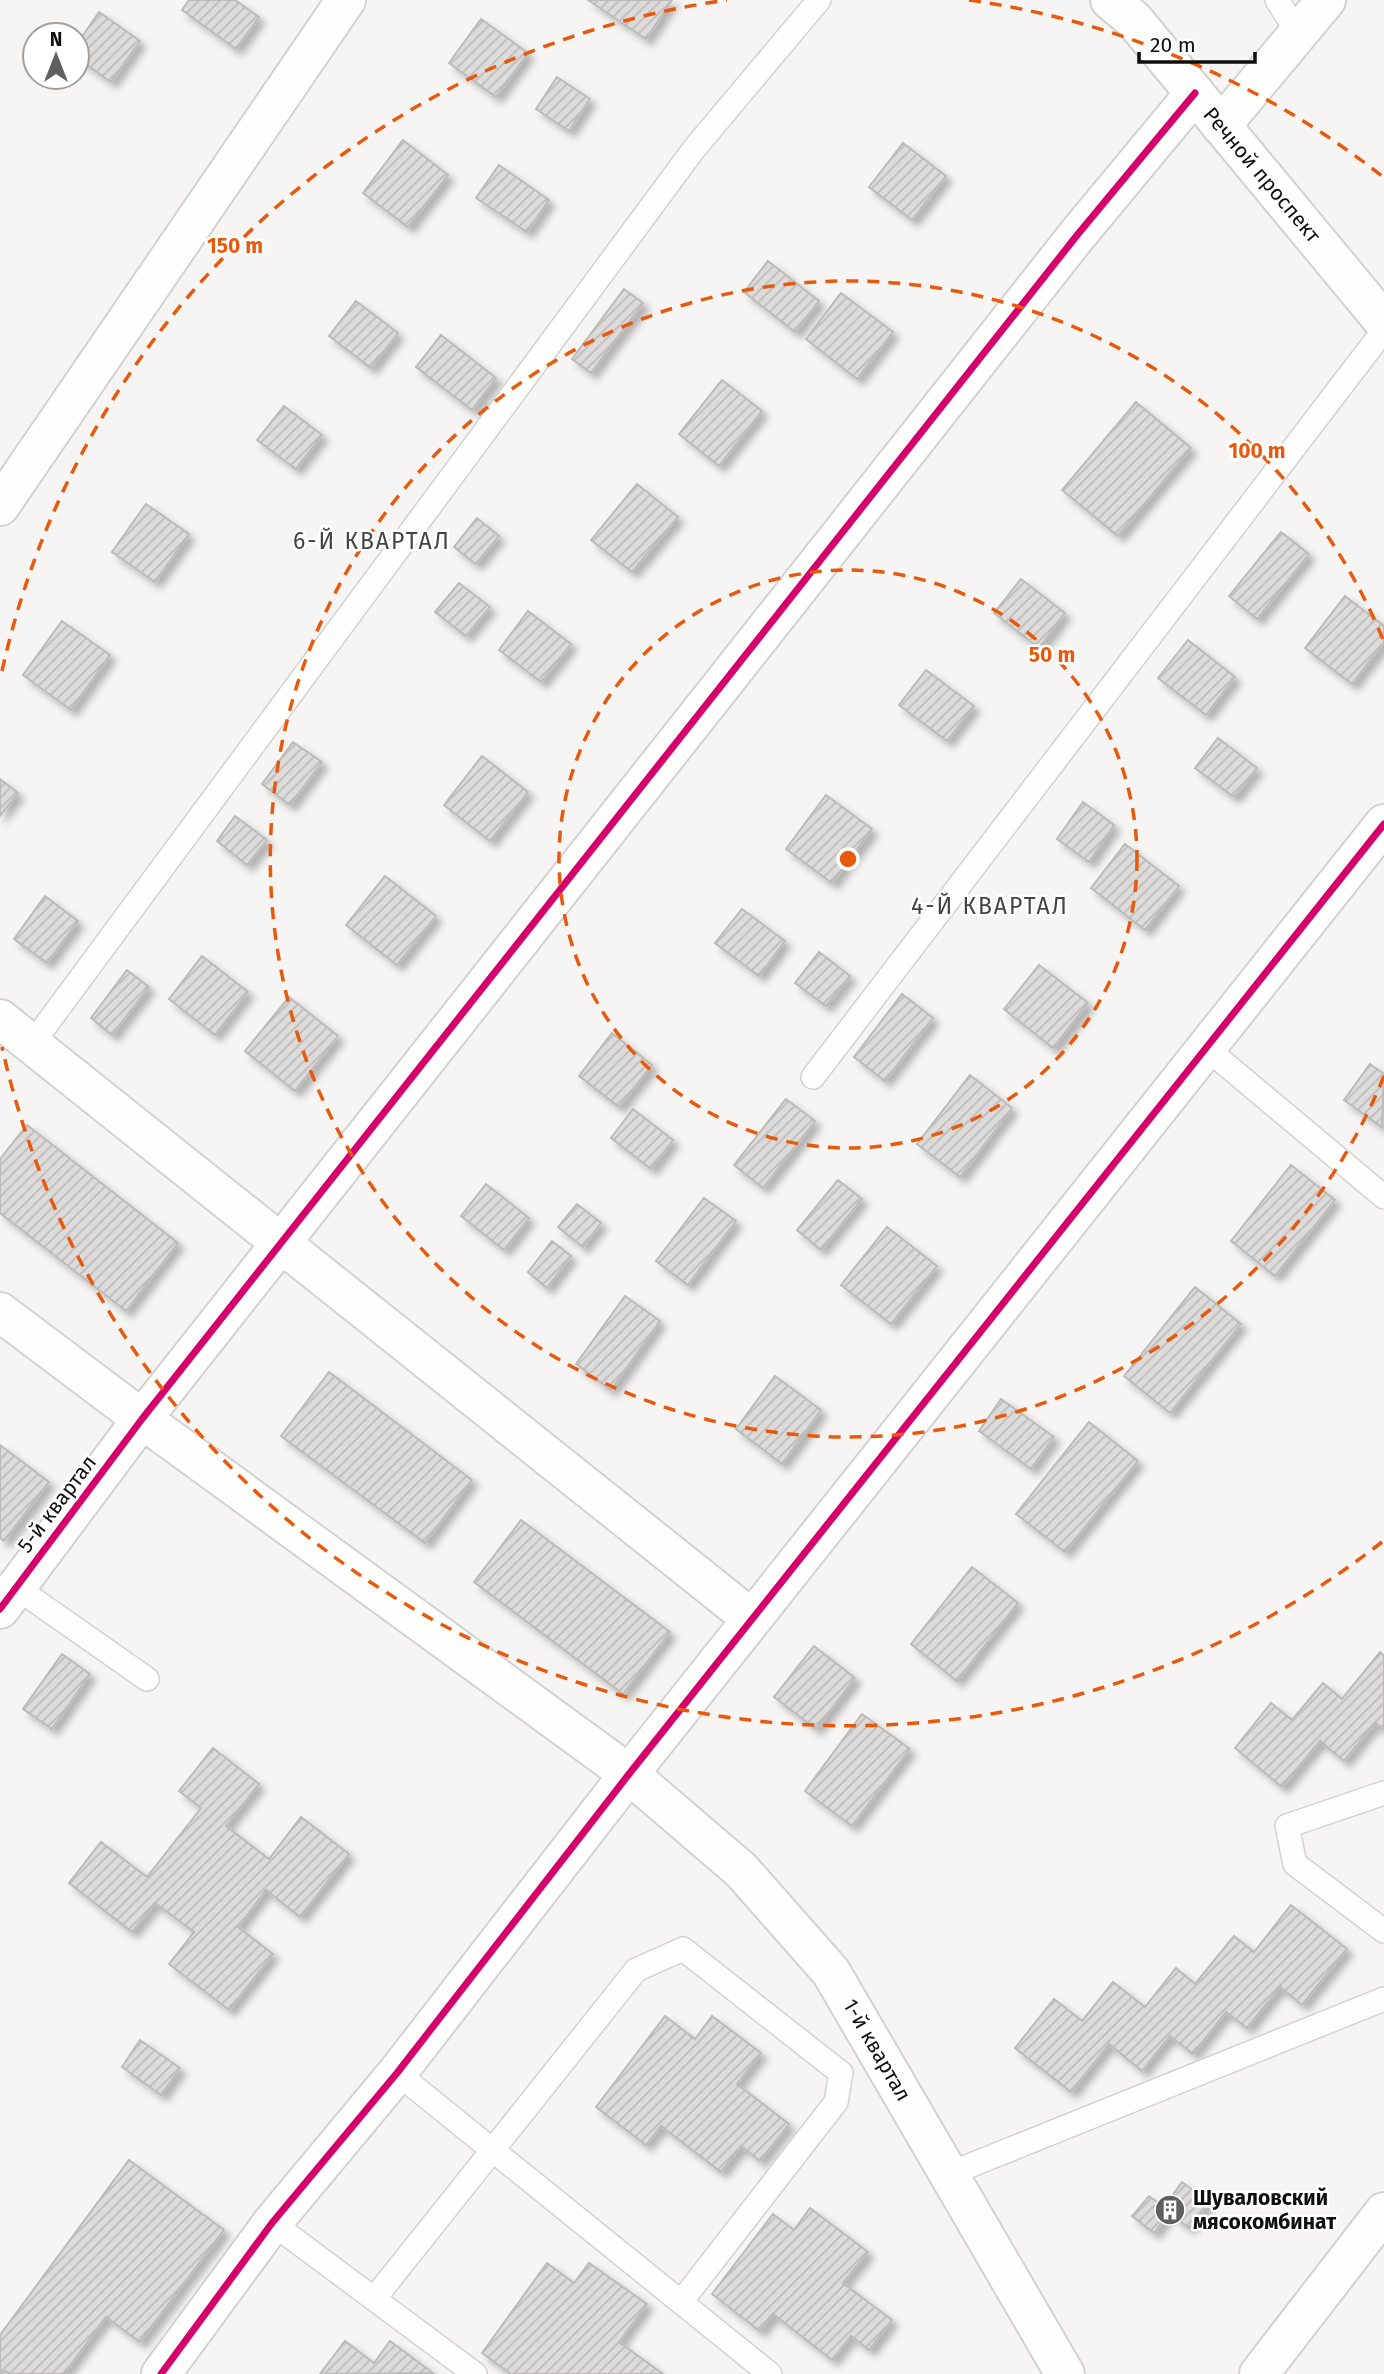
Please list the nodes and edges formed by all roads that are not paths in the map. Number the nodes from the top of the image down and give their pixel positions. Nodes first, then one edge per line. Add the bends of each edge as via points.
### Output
1 (346, 0) edge
2 (820, 0) edge
3 (1110, 0) edge
4 (1277, 0) edge
5 (1315, 10) edge
6 (1195, 93) junction
7 (1221, 126) junction
8 (1384, 322) edge
9 (1384, 330) edge
10 (0, 506) edge
11 (1384, 824) edge
12 (0, 1019) edge
13 (32, 1044) junction
14 (1206, 1048) junction
15 (813, 1077) dead end
16 (1384, 1197) edge
17 (282, 1243) junction
18 (0, 1312) edge
19 (142, 1419) junction
20 (8, 1599) edge
21 (752, 1619) junction
22 (147, 1679) dead end
23 (629, 1774) junction
24 (1384, 1793) edge
25 (1384, 1931) edge
26 (1384, 1999) edge
27 (397, 2073) junction
28 (492, 2150) junction
29 (949, 2174) junction
30 (1384, 2212) edge
31 (272, 2223) junction
32 (374, 2299) junction
33 (681, 2302) junction
34 (161, 2374) edge
35 (475, 2374) edge
36 (770, 2374) edge
37 (1065, 2374) edge
38 (1259, 2374) edge

1 - 10 street
2 - 13 lane via 694,149
3 - 6 street, Речной проспект via 1134,20
4 - 5 lane
5 - 7 street
6 - 7 street, Речной проспект
6 - 17 street, 5-й квартал via 1078,234
7 - 8 street, Речной проспект
9 - 15 lane
11 - 14 street
12 - 13 street
13 - 17 street
14 - 16 lane
14 - 21 street
17 - 19 street, 5-й квартал
17 - 21 street
18 - 19 street, 1-й квартал
19 - 20 street, 5-й квартал
19 - 23 street, 1-й квартал
20 - 22 lane
21 - 23 street
23 - 27 street
23 - 29 street, 1-й квартал via 741,1871 831,1972
24 - 25 lane via 1287,1826 1295,1864
26 - 29 lane
27 - 28 lane
27 - 31 street
28 - 32 lane
28 - 33 lane
28 - 33 lane via 636,1970 683,1949 841,2073 836,2102
29 - 37 street, 1-й квартал
30 - 38 street
31 - 32 lane
31 - 34 street
32 - 35 lane
33 - 36 lane

